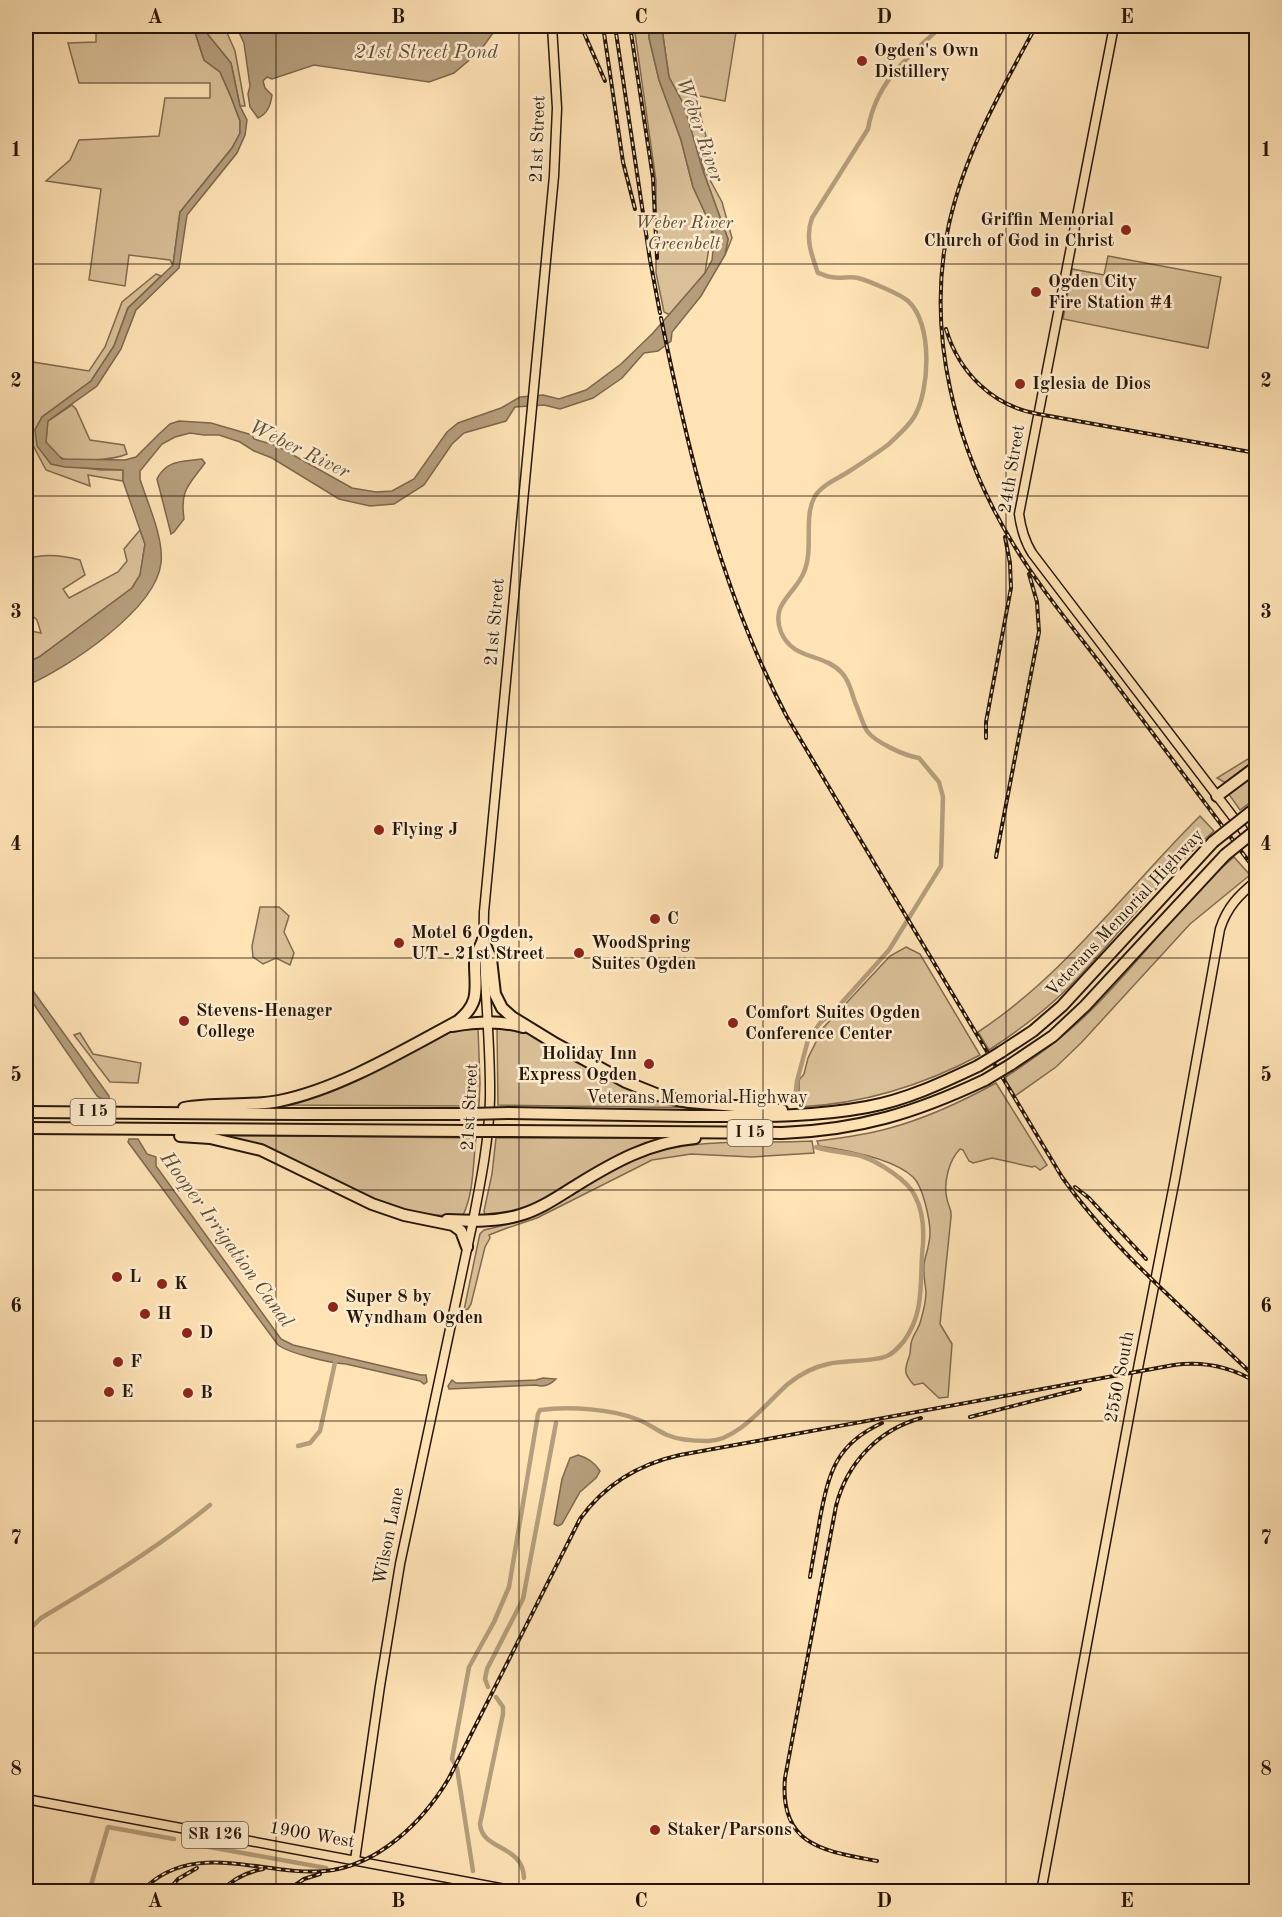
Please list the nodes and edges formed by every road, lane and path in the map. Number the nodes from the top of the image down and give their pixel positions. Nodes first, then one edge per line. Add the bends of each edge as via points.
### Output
1 (1114, 26) edge
2 (551, 28) edge
3 (1257, 766) edge
4 (1217, 796) junction
5 (1254, 809) edge
6 (1257, 830) edge
7 (1257, 847) edge
8 (1257, 881) edge
9 (483, 940) junction
10 (487, 1022) junction
11 (446, 1027) junction
12 (538, 1033) junction
13 (26, 1112) edge
14 (160, 1113) junction
15 (821, 1114) junction
16 (26, 1128) edge
17 (99, 1129) junction
18 (767, 1133) junction
19 (434, 1220) junction
20 (473, 1221) junction
21 (467, 1247) junction
22 (26, 1799) edge
23 (355, 1860) junction
24 (522, 1892) edge
25 (1041, 1892) edge

1 - 4 main road, 24th Street via 1019,514 1021,530 1032,553
2 - 9 main road, 21st Street via 556,144
3 - 4 highway
4 - 7 main road, 24th Street
5 - 15 highway, Veterans Memorial Highway / I 15, bridge via 1213,842 1062,1006 1033,1031 941,1084 869,1107
6 - 18 highway, Veterans Memorial Highway / I 15, bridge via 1203,877 1085,1006 1053,1036 1010,1065 952,1095 885,1119 816,1131
8 - 25 main road, 2550 South via 1234,901 1220,929
9 - 10 main road, 21st Street
9 - 11 highway via 475,960 477,987 473,1004 467,1014
9 - 12 highway via 491,959 498,1002 512,1017
10 - 11 highway
10 - 12 highway via 511,1024
10 - 20 main road, 21st Street via 489,1122
11 - 14 highway via 307,1094 277,1101 199,1105
12 - 15 highway via 626,1082 666,1098
13 - 14 highway, Veterans Memorial Highway / I 15
14 - 15 highway, Veterans Memorial Highway / I 15, bridge via 774,1117
16 - 17 highway, Veterans Memorial Highway / I 15
17 - 18 highway, Veterans Memorial Highway / I 15, bridge
17 - 19 highway via 210,1138 242,1145 280,1158 372,1204
18 - 20 highway via 746,1138 692,1138 655,1145 623,1158 529,1212
19 - 20 highway
19 - 21 highway via 461,1231
20 - 21 main road, Wilson Lane
21 - 23 main road, Wilson Lane via 400,1564
22 - 23 main road, 1900 West / SR 126
23 - 24 main road, 1900 West / SR 126

